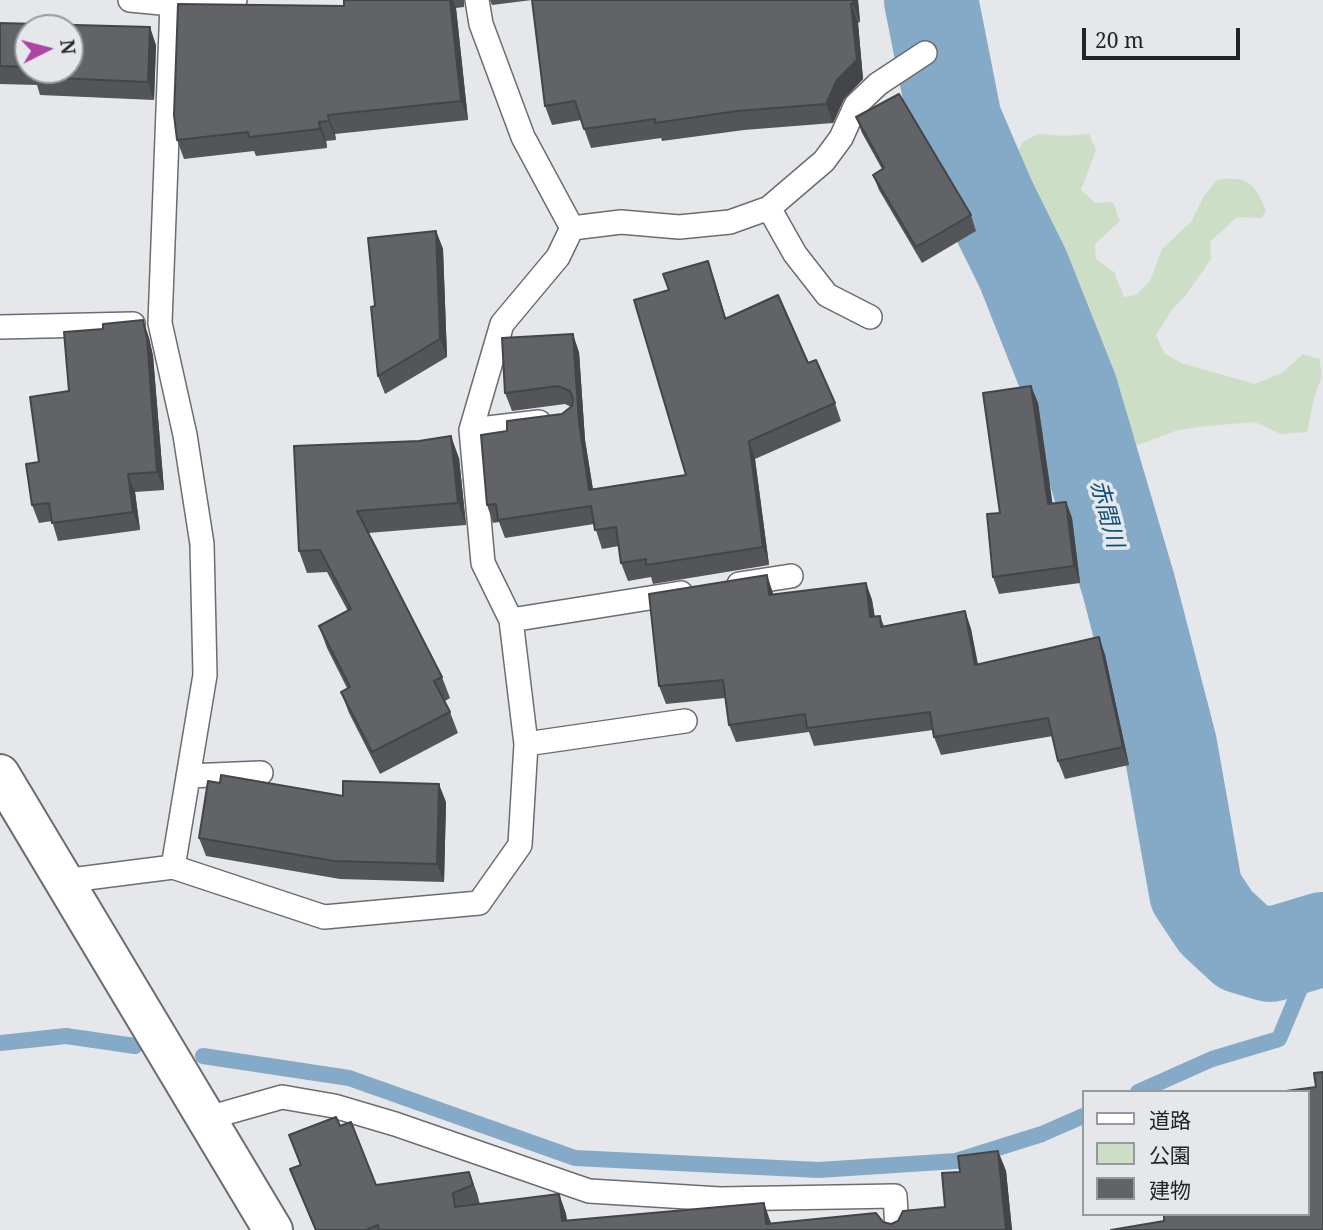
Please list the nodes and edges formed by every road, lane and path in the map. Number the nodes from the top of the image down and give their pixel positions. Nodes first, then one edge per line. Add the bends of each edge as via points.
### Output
1 (130, 0) edge
2 (235, 0) edge
3 (477, 0) edge
4 (172, 5) junction
5 (925, 53) dead end
6 (769, 208) junction
7 (572, 228) junction
8 (870, 317) dead end
9 (160, 323) junction
10 (0, 327) edge
11 (566, 418) edge
12 (471, 430) junction
13 (791, 576) dead end
14 (511, 620) junction
15 (685, 721) dead end
16 (526, 744) junction
17 (261, 773) dead end
18 (0, 774) edge
19 (188, 775) junction
20 (173, 867) junction
21 (63, 881) junction
22 (208, 1118) junction
23 (273, 1230) edge
24 (897, 1230) edge

1 - 4 lane
2 - 4 lane
3 - 7 lane via 481,24 523,137
4 - 9 lane
5 - 6 lane via 878,84 856,105 824,161
6 - 7 lane via 730,222 679,227 621,222
6 - 8 lane via 795,254 827,295
7 - 12 lane via 558,257 502,324
9 - 10 lane
9 - 19 lane via 186,435 202,544 205,675
11 - 12 lane
12 - 14 lane via 483,563
13 - 14 lane
14 - 16 lane
15 - 16 lane
16 - 20 lane via 520,845 479,903 324,917
17 - 19 lane
18 - 21 street
19 - 20 lane
20 - 21 lane
21 - 22 street
22 - 23 street
22 - 24 lane via 282,1097 334,1106 589,1191 720,1199 895,1196

